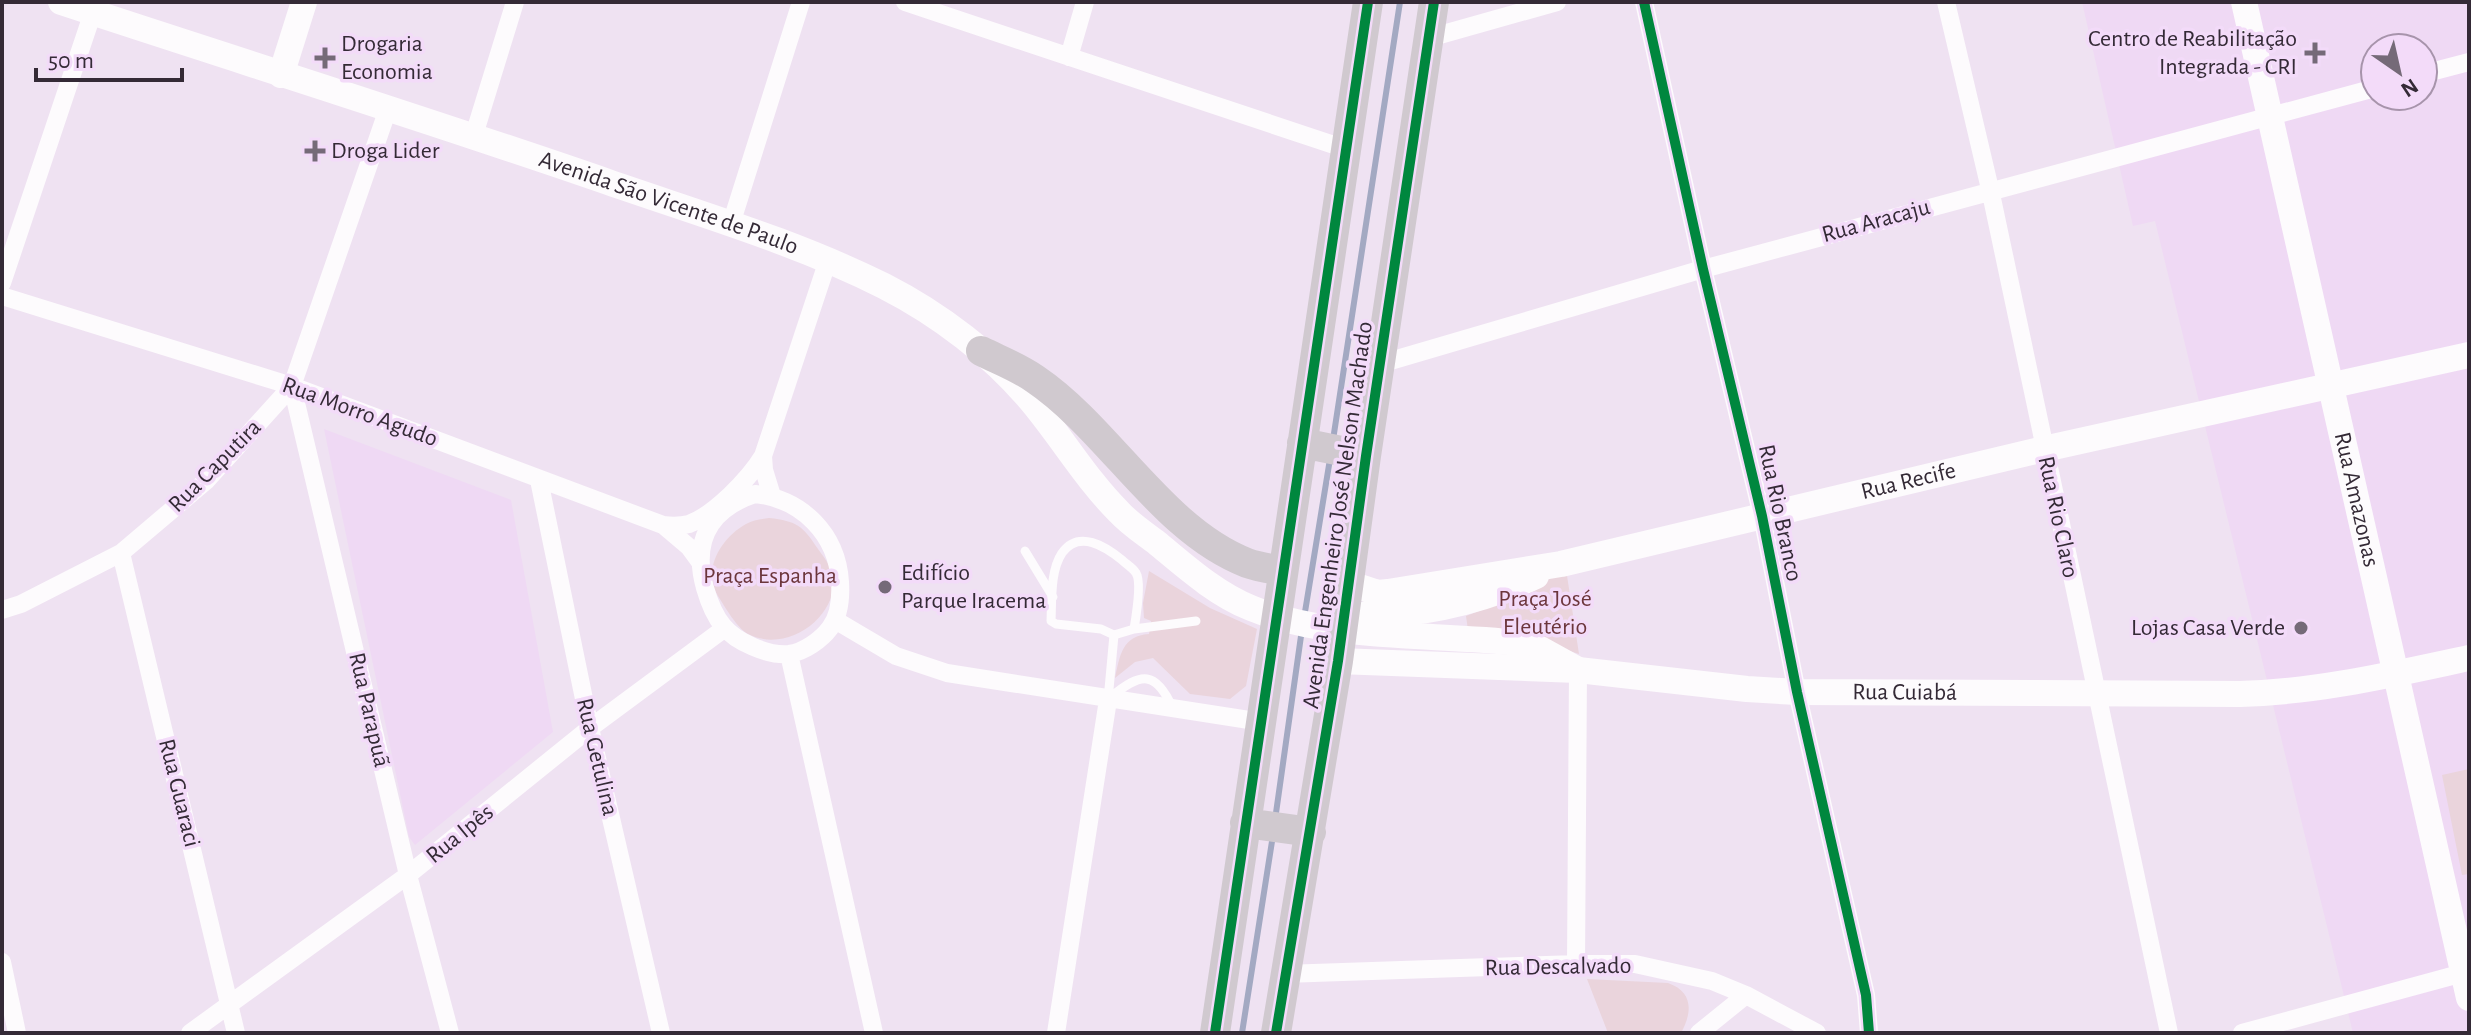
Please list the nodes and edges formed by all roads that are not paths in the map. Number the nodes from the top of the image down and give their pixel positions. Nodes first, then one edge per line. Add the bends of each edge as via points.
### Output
1 (61, 2) edge
2 (304, 2) edge
3 (515, 2) edge
4 (801, 2) edge
5 (905, 2) edge
6 (1085, 2) edge
7 (1368, 2) edge
8 (1434, 2) edge
9 (1557, 2) edge
10 (1644, 2) edge
11 (1946, 2) edge
12 (2244, 2) edge
13 (93, 12) junction
14 (1429, 38) junction
15 (1069, 57) junction
16 (2469, 62) edge
17 (2439, 70) edge
18 (281, 75) junction
19 (2359, 92) edge
20 (388, 109) junction
21 (2268, 118) junction
22 (474, 135) junction
23 (1346, 149) junction
24 (1990, 189) junction
25 (731, 224) junction
26 (828, 260) junction
27 (1703, 269) junction
28 (2, 283) edge
29 (2, 296) edge
30 (981, 351) junction
31 (2469, 355) edge
32 (1380, 364) junction
33 (292, 386) junction
34 (2329, 387) junction
35 (1333, 449) junction
36 (2044, 449) junction
37 (763, 456) junction
38 (539, 480) junction
39 (772, 496) junction
40 (1762, 516) junction
41 (663, 525) junction
42 (1025, 551) dead end
43 (121, 553) junction
44 (700, 562) junction
45 (1181, 563) junction
46 (1561, 564) junction
47 (1283, 571) junction
48 (1348, 583) junction
49 (1053, 597) junction
50 (2, 610) edge
51 (835, 620) junction
52 (1196, 621) dead end
53 (725, 628) junction
54 (1134, 629) junction
55 (1114, 635) junction
56 (789, 654) junction
57 (2469, 658) edge
58 (1338, 661) junction
59 (1578, 670) junction
60 (2397, 674) junction
61 (1797, 692) junction
62 (2097, 694) junction
63 (1108, 700) junction
64 (1173, 709) junction
65 (1262, 722) junction
66 (590, 728) junction
67 (1276, 827) junction
68 (408, 875) junction
69 (2, 962) edge
70 (1576, 964) junction
71 (1284, 974) junction
72 (2467, 981) edge
73 (1746, 995) junction
74 (230, 1004) junction
75 (17, 1033) edge
76 (190, 1033) edge
77 (236, 1033) edge
78 (450, 1033) edge
79 (661, 1033) edge
80 (874, 1033) edge
81 (1056, 1033) edge
82 (1215, 1033) edge
83 (1276, 1033) edge
84 (1699, 1033) edge
85 (1817, 1033) edge
86 (1869, 1033) edge
87 (2169, 1033) edge
88 (2242, 1033) edge

1 - 13 main road, Avenida São Vicente de Paulo
2 - 18 main road
3 - 22 street
4 - 25 street
5 - 15 street
6 - 15 street
7 - 23 main road, Avenida Engenheiro José Nelson Machado
8 - 14 main road, Avenida Engenheiro José Nelson Machado
9 - 14 street
10 - 27 street, Rua Rio Branco
11 - 24 street, Rua Rio Claro
12 - 21 main road, Rua Amazonas
13 - 18 main road, Avenida São Vicente de Paulo
13 - 28 street
14 - 32 main road, Avenida Engenheiro José Nelson Machado
15 - 23 street
16 - 17 street
18 - 20 main road, Avenida São Vicente de Paulo
19 - 21 street, Rua Aracaju
20 - 22 main road, Avenida São Vicente de Paulo
20 - 33 street, Rua Caputira
21 - 24 street, Rua Aracaju
21 - 34 main road, Rua Amazonas
22 - 25 main road, Avenida São Vicente de Paulo
23 - 35 main road, Avenida Engenheiro José Nelson Machado
24 - 27 street, Rua Aracaju
24 - 36 street, Rua Rio Claro
25 - 26 main road, Avenida São Vicente de Paulo
26 - 30 main road, Avenida São Vicente de Paulo via 888,288
26 - 37 street
27 - 32 street, Rua Aracaju
27 - 40 street, Rua Rio Branco
29 - 33 street, Rua Morro Agudo
30 - 45 main road, Avenida São Vicente de Paulo via 1032,402 1119,513
30 - 47 main road via 1048,389 1198,534 1249,563
31 - 34 main road, Rua Recife
32 - 35 main road, Avenida Engenheiro José Nelson Machado
33 - 38 street, Rua Morro Agudo
33 - 43 street, Rua Caputira via 206,481
33 - 68 street, Rua Parapuã
34 - 36 main road, Rua Recife
34 - 60 main road, Rua Amazonas
35 - 47 main road, Avenida Engenheiro José Nelson Machado
35 - 48 main road, Avenida Engenheiro José Nelson Machado
36 - 40 main road, Rua Recife
36 - 62 street, Rua Rio Claro
37 - 39 street
37 - 41 street via 748,479 699,519
38 - 41 street, Rua Morro Agudo
38 - 66 street, Rua Getulina
39 - 44 street via 755,494 721,512 702,542
39 - 51 street via 803,512 829,541 839,570
40 - 46 main road, Rua Recife
40 - 61 street, Rua Rio Branco
41 - 44 street, Rua Morro Agudo
42 - 49 lane
43 - 50 street, Rua Caputira
43 - 74 street, Rua Guaraci
44 - 53 street via 712,610
45 - 46 main road, Avenida São Vicente de Paulo via 1250,592 1350,615 1383,616 1506,590
45 - 59 main road, Avenida São Vicente de Paulo via 1233,599 1273,617 1330,628 1494,640 1540,649
46 - 48 main road, Rua Recife via 1378,593
47 - 65 main road, Avenida Engenheiro José Nelson Machado
48 - 58 main road, Avenida Engenheiro José Nelson Machado
49 - 54 lane via 1063,551 1076,543 1104,545 1137,573
49 - 55 lane via 1051,621
51 - 56 street via 817,641
51 - 63 street via 924,667
52 - 54 lane
53 - 56 street via 754,646
53 - 66 street, Rua Ipês
54 - 55 lane
55 - 63 lane
56 - 80 street
57 - 60 main road, Rua Cuiabá
58 - 59 main road, Rua Cuiabá
58 - 67 main road, Avenida Engenheiro José Nelson Machado
59 - 61 main road, Rua Cuiabá
59 - 70 street
60 - 62 main road, Rua Cuiabá via 2285,692
60 - 72 main road, Rua Amazonas
61 - 62 main road, Rua Cuiabá
61 - 86 street, Rua Rio Branco via 1866,995
62 - 87 street, Rua Rio Claro
63 - 64 street
63 - 64 lane via 1142,677 1154,680
63 - 81 street
64 - 65 street
65 - 67 main road, Avenida Engenheiro José Nelson Machado
66 - 68 street, Rua Ipês
66 - 79 street, Rua Getulina
67 - 71 main road, Avenida Engenheiro José Nelson Machado
67 - 82 main road, Avenida Engenheiro José Nelson Machado
68 - 74 street, Rua Ipês
68 - 78 street, Rua Parapuã
69 - 75 street
70 - 71 street, Rua Descalvado
70 - 73 street, Rua Descalvado via 1635,964 1712,981
71 - 83 main road, Avenida Engenheiro José Nelson Machado
72 - 88 street
73 - 84 street
73 - 85 street, Rua Descalvado
74 - 76 street, Rua Ipês
74 - 77 street, Rua Guaraci

